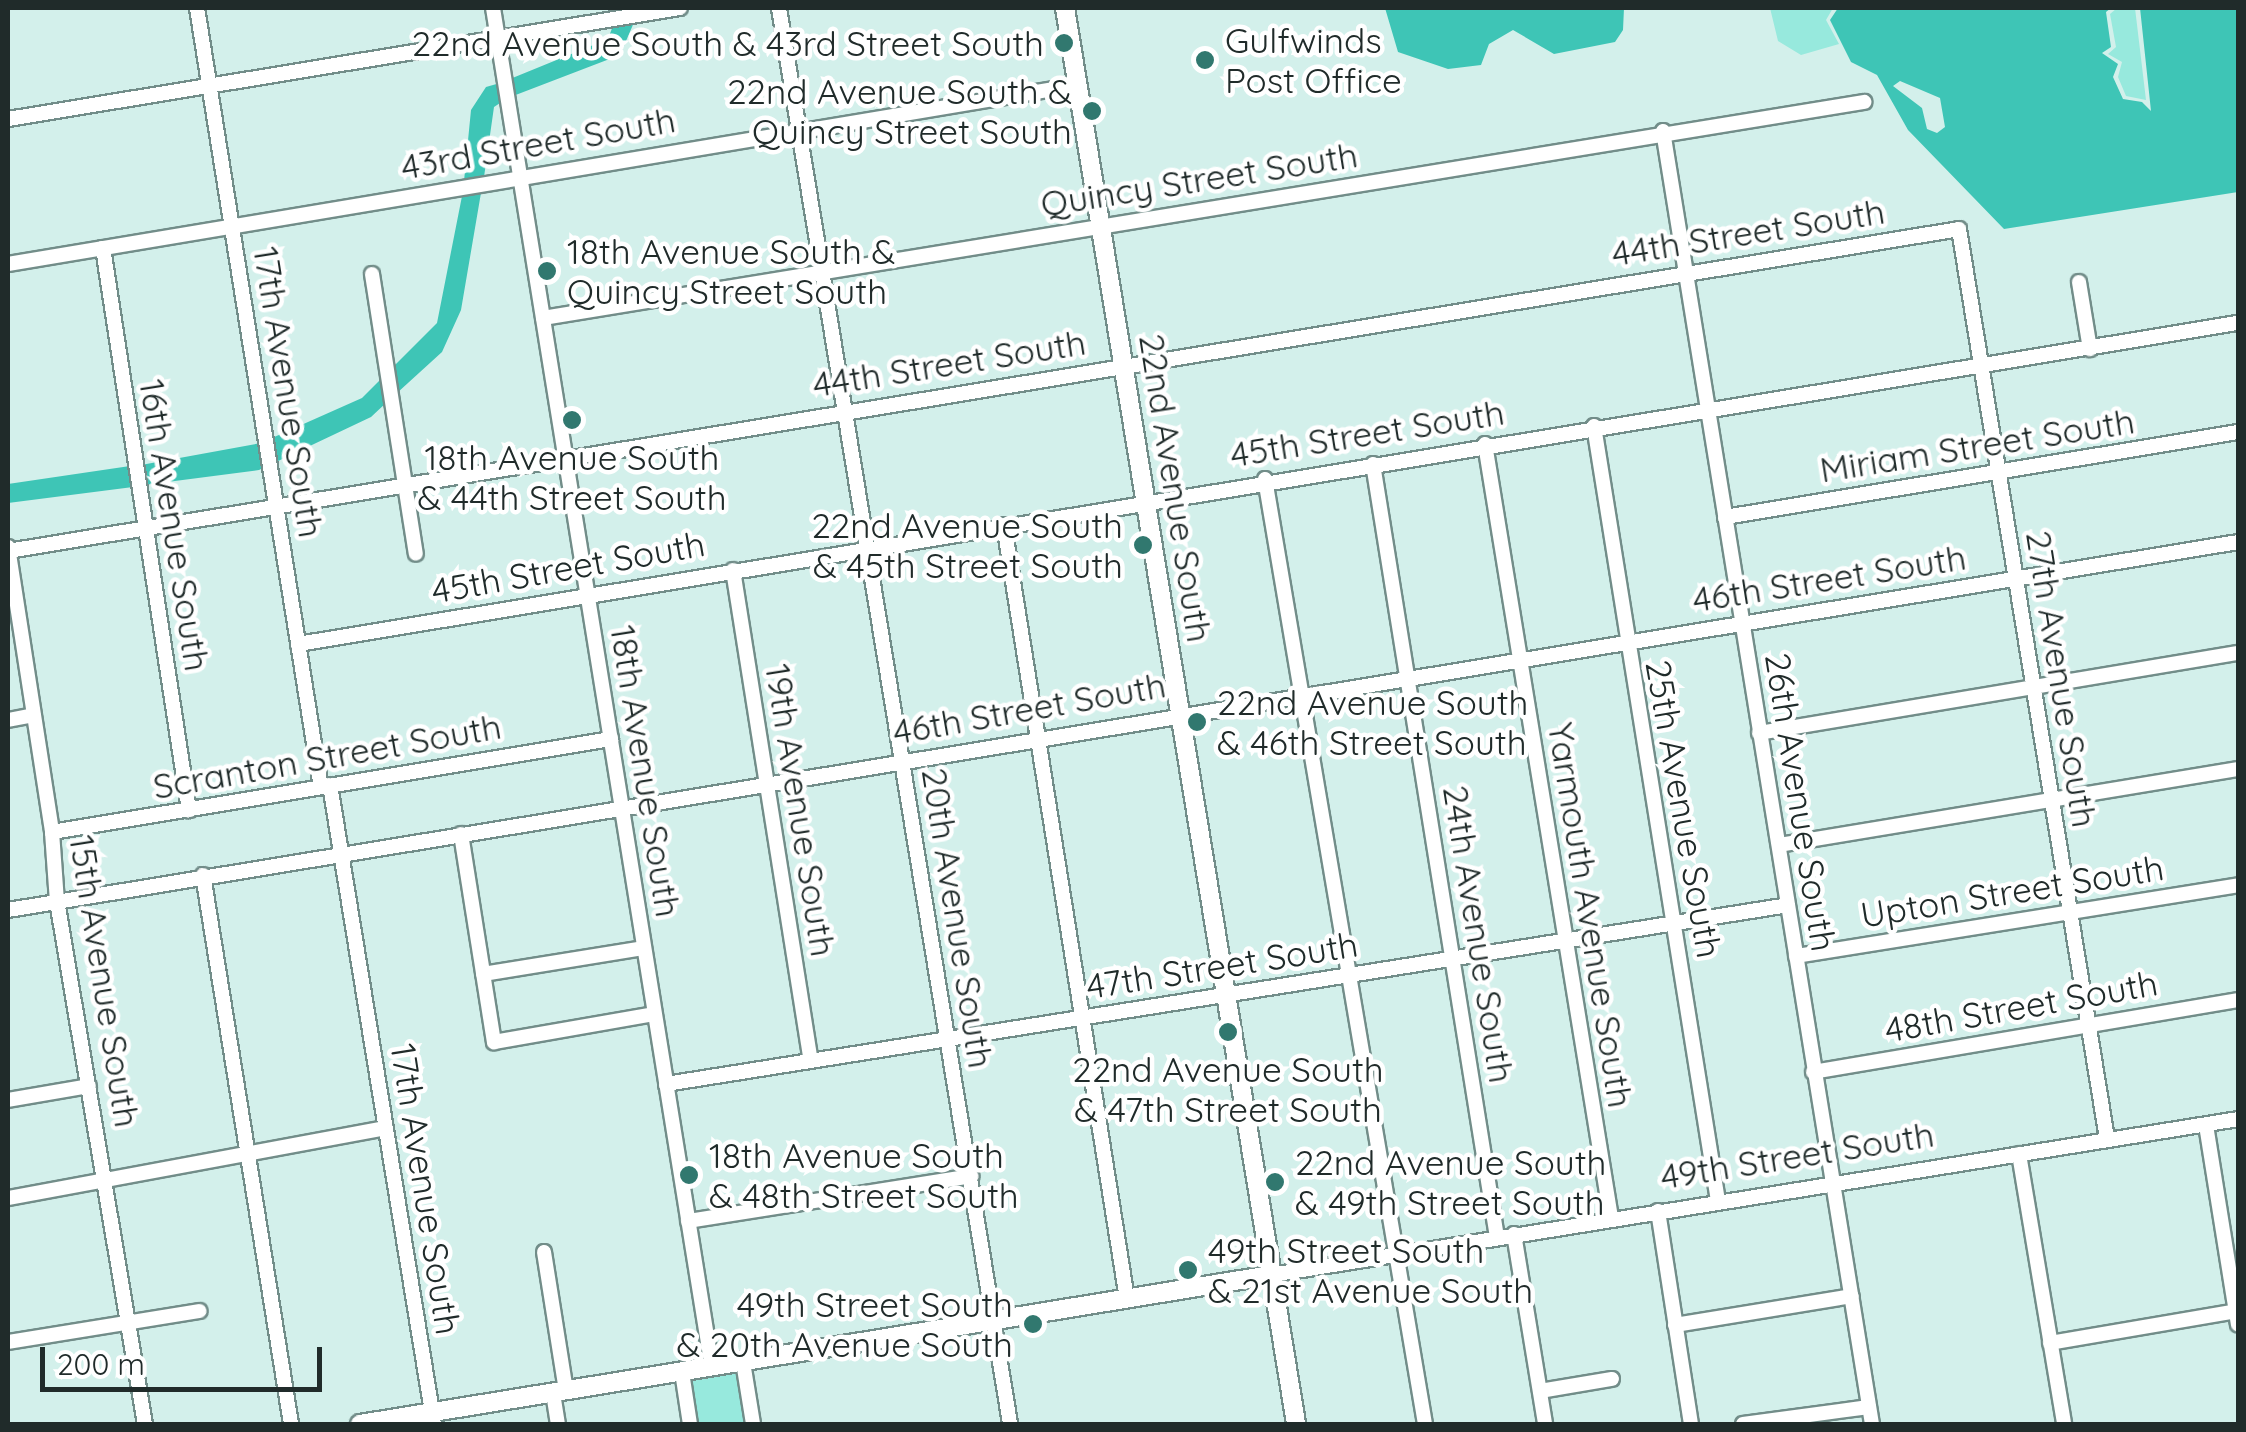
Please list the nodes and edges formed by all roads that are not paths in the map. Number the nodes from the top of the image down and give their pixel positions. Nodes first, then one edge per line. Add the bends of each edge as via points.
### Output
1 (197, 8) edge
2 (493, 8) edge
3 (680, 8) edge
4 (779, 8) edge
5 (1066, 8) edge
6 (498, 36) junction
7 (1078, 85) junction
8 (210, 86) junction
9 (1864, 102) dead end
10 (8, 119) edge
11 (800, 130) junction
12 (1662, 131) junction
13 (520, 176) junction
14 (1100, 225) junction
15 (232, 226) junction
16 (1959, 229) joint
17 (102, 248) junction
18 (8, 264) edge
19 (822, 270) junction
20 (1686, 272) junction
21 (372, 274) dead end
22 (2079, 282) dead end
23 (543, 318) junction
24 (2238, 323) edge
25 (2090, 349) junction
26 (1123, 365) junction
27 (1981, 366) junction
28 (1708, 407) junction
29 (845, 410) junction
30 (1594, 426) junction
31 (2238, 432) edge
32 (1485, 444) junction
33 (566, 456) junction
34 (1373, 464) junction
35 (1998, 472) junction
36 (1265, 480) junction
37 (405, 484) junction
38 (1145, 500) junction
39 (276, 505) junction
40 (1724, 517) junction
41 (1004, 524) junction
42 (145, 528) junction
43 (2238, 542) edge
44 (867, 547) junction
45 (8, 549) edge
46 (416, 554) dead end
47 (733, 570) junction
48 (2015, 580) junction
49 (589, 592) junction
50 (1741, 622) junction
51 (1626, 641) junction
52 (298, 644) junction
53 (2238, 653) edge
54 (1519, 660) junction
55 (1406, 677) junction
56 (2033, 687) junction
57 (1300, 694) junction
58 (1180, 713) junction
59 (34, 715) junction
60 (8, 720) edge
61 (1760, 732) junction
62 (1036, 737) junction
63 (611, 739) junction
64 (902, 760) junction
65 (2238, 769) edge
66 (765, 782) junction
67 (326, 786) junction
68 (2052, 799) junction
69 (622, 806) junction
70 (189, 810) junction
71 (52, 832) junction
72 (461, 834) junction
73 (1779, 845) junction
74 (341, 856) junction
75 (204, 875) junction
76 (2238, 884) edge
77 (56, 901) junction
78 (1788, 905) junction
79 (8, 910) edge
80 (2070, 911) junction
81 (1673, 922) junction
82 (1564, 938) junction
83 (643, 948) junction
84 (1796, 956) junction
85 (1452, 957) junction
86 (484, 974) junction
87 (1346, 976) junction
88 (1226, 994) junction
89 (2238, 1000) edge
90 (654, 1014) junction
91 (1082, 1019) junction
92 (2088, 1024) junction
93 (948, 1037) junction
94 (811, 1060) junction
95 (1813, 1072) junction
96 (666, 1084) junction
97 (88, 1086) junction
98 (8, 1100) edge
99 (2238, 1119) edge
100 (2206, 1124) junction
101 (386, 1128) junction
102 (2107, 1139) junction
103 (247, 1152) junction
104 (2019, 1154) junction
105 (971, 1176) junction
106 (106, 1180) junction
107 (1834, 1182) junction
108 (8, 1198) edge
109 (1718, 1202) junction
110 (1658, 1211) junction
111 (1611, 1218) junction
112 (688, 1221) junction
113 (1514, 1234) junction
114 (1498, 1236) junction
115 (544, 1252) dead end
116 (1398, 1254) junction
117 (1271, 1275) junction
118 (1852, 1296) junction
119 (1127, 1299) junction
120 (200, 1311) dead end
121 (2238, 1316) edge
122 (994, 1321) junction
123 (130, 1324) junction
124 (1675, 1325) junction
125 (8, 1342) edge
126 (2050, 1344) junction
127 (743, 1362) junction
128 (712, 1367) junction
129 (682, 1372) junction
130 (1612, 1379) dead end
131 (1540, 1391) junction
132 (559, 1392) junction
133 (1869, 1406) junction
134 (433, 1419) edge
135 (145, 1424) edge
136 (291, 1424) edge
137 (360, 1424) edge
138 (558, 1424) edge
139 (690, 1424) edge
140 (754, 1424) edge
141 (1010, 1424) edge
142 (1296, 1424) edge
143 (1425, 1424) edge
144 (1544, 1424) edge
145 (1690, 1424) edge
146 (1743, 1424) edge
147 (1872, 1424) edge
148 (2064, 1424) edge

1 - 8 street, 17th Avenue South
2 - 6 street, 18th Avenue South
3 - 6 street
4 - 11 street, 20th Avenue South
5 - 7 main road, 22nd Avenue South
6 - 8 street
6 - 13 street, 18th Avenue South
7 - 11 street, 43rd Street South
7 - 14 main road, 22nd Avenue South
8 - 10 street
8 - 15 street, 17th Avenue South
9 - 12 street, Quincy Street South
11 - 13 street, 43rd Street South
11 - 19 street, 20th Avenue South
12 - 14 street, Quincy Street South
12 - 20 street, 26th Avenue South
13 - 15 street, 43rd Street South
13 - 23 street, 18th Avenue South
14 - 19 street, Quincy Street South
14 - 26 main road, 22nd Avenue South
15 - 17 street, 43rd Street South
15 - 39 street, 17th Avenue South
16 - 20 street, 44th Street South
16 - 27 street, 27th Avenue South
17 - 18 street, 43rd Street South
17 - 42 street, 16th Avenue South
19 - 23 street, Quincy Street South
19 - 29 street, 20th Avenue South
20 - 26 street, 44th Street South
20 - 28 street, 26th Avenue South
21 - 37 street
22 - 25 street
23 - 33 street, 18th Avenue South
24 - 25 street, 45th Street South
25 - 27 street, 45th Street South
26 - 29 street, 44th Street South
26 - 38 main road, 22nd Avenue South
27 - 28 street, 45th Street South
27 - 35 street, 27th Avenue South
28 - 30 street, 45th Street South
28 - 40 street, 26th Avenue South
29 - 33 street, 44th Street South
29 - 44 street, 20th Avenue South
30 - 32 street, 45th Street South
30 - 51 street, 25th Avenue South
31 - 35 street, Miriam Street South
32 - 34 street, 45th Street South
32 - 54 street, Yarmouth Avenue South
33 - 37 street, 44th Street South
33 - 49 street, 18th Avenue South
34 - 36 street, 45th Street South
34 - 55 street, 24th Avenue South
35 - 40 street, Miriam Street South
35 - 48 street, 27th Avenue South
36 - 38 street, 45th Street South
36 - 57 street
37 - 39 street, 44th Street South
37 - 46 street
38 - 41 street, 45th Street South
38 - 58 main road, 22nd Avenue South
39 - 42 street, 44th Street South
39 - 52 street, 17th Avenue South
40 - 50 street, 26th Avenue South
41 - 44 street, 45th Street South
41 - 62 street
42 - 45 street, 44th Street South
42 - 70 street, 16th Avenue South
43 - 48 street, 46th Street South
44 - 47 street, 45th Street South
44 - 64 street, 20th Avenue South
45 - 59 street, 15th Avenue South
47 - 49 street, 45th Street South
47 - 66 street, 19th Avenue South
48 - 50 street, 46th Street South
48 - 56 street, 27th Avenue South
49 - 52 street, 45th Street South
49 - 63 street, 18th Avenue South
50 - 51 street, 46th Street South
50 - 61 street, 26th Avenue South
51 - 54 street, 46th Street South
51 - 81 street, 25th Avenue South
52 - 67 street, 17th Avenue South
53 - 56 street
54 - 55 street, 46th Street South
54 - 82 street, Yarmouth Avenue South
55 - 57 street, 46th Street South
55 - 85 street, 24th Avenue South
56 - 61 street
56 - 68 street, 27th Avenue South
57 - 58 street, 46th Street South
57 - 87 street
58 - 62 street, 46th Street South
58 - 88 main road, 22nd Avenue South
59 - 60 street
59 - 71 street, 15th Avenue South
61 - 73 street, 26th Avenue South
62 - 64 street, 46th Street South
62 - 91 street
63 - 67 street, Scranton Street South
63 - 69 street, 18th Avenue South
64 - 66 street, 46th Street South
64 - 93 street, 20th Avenue South
65 - 68 street
66 - 69 street, 46th Street South
66 - 94 street, 19th Avenue South
67 - 70 street, Scranton Street South
67 - 74 street, 17th Avenue South
68 - 73 street
68 - 80 street, 27th Avenue South
69 - 72 street, 46th Street South
69 - 83 street, 18th Avenue South
70 - 71 street, Scranton Street South
71 - 77 street, 15th Avenue South
72 - 74 street, 46th Street South
72 - 86 street
73 - 78 street, 26th Avenue South
74 - 75 street, 46th Street South
74 - 101 street, 17th Avenue South
75 - 77 street, 46th Street South
75 - 103 street
76 - 80 street, Upton Street South
77 - 79 street, 46th Street South
77 - 97 street, 15th Avenue South
78 - 81 street, 47th Street South
78 - 84 street, 26th Avenue South
80 - 84 street, Upton Street South
80 - 92 street, 27th Avenue South
81 - 82 street, 47th Street South
81 - 109 street, 25th Avenue South
82 - 85 street, 47th Street South
82 - 111 street, Yarmouth Avenue South
83 - 86 street
83 - 90 street, 18th Avenue South
84 - 95 street, 26th Avenue South
85 - 87 street, 47th Street South
85 - 114 street, 24th Avenue South
86 - 90 street via 494,1042
87 - 88 street, 47th Street South
87 - 116 street via 1389,1239
88 - 91 street, 47th Street South
88 - 117 main road, 22nd Avenue South
89 - 92 street, 48th Street South
90 - 96 street, 18th Avenue South
91 - 93 street, 47th Street South
91 - 119 street
92 - 95 street, 48th Street South
92 - 102 street, 27th Avenue South
93 - 94 street, 47th Street South
93 - 105 street, 20th Avenue South
94 - 96 street, 47th Street South
95 - 107 street, 26th Avenue South
96 - 112 street, 18th Avenue South
97 - 98 street
97 - 106 street, 15th Avenue South
99 - 100 street, 49th Street South
100 - 102 street, 49th Street South
100 - 121 street
101 - 103 street
101 - 134 street, 17th Avenue South
102 - 104 street, 49th Street South
103 - 106 street
103 - 136 street
104 - 107 street, 49th Street South
104 - 126 street
105 - 112 street
105 - 122 street, 20th Avenue South
106 - 108 street
106 - 123 street, 15th Avenue South
107 - 109 street, 49th Street South
107 - 118 street, 26th Avenue South
109 - 110 street, 49th Street South
110 - 111 street, 49th Street South
110 - 124 street
111 - 113 street, 49th Street South
112 - 128 street, 18th Avenue South
113 - 114 street, 49th Street South
113 - 131 street
114 - 116 street, 49th Street South
115 - 132 street
116 - 117 street, 49th Street South
116 - 143 street
117 - 119 main road, 49th Street South
117 - 142 main road, 22nd Avenue South
118 - 124 street
118 - 133 street, 26th Avenue South
119 - 122 main road, 49th Street South
120 - 123 street
121 - 126 street
122 - 127 main road, 49th Street South
122 - 141 street, 20th Avenue South
123 - 125 street
123 - 135 street, 15th Avenue South
124 - 145 street
126 - 148 street
127 - 128 main road, 49th Street South
127 - 140 street
128 - 129 main road, 49th Street South
129 - 132 main road, 49th Street South
129 - 139 street
130 - 131 street
131 - 144 street
132 - 134 main road, 49th Street South
132 - 138 street
133 - 146 street
133 - 147 street, 26th Avenue South
134 - 137 main road, 49th Street South

